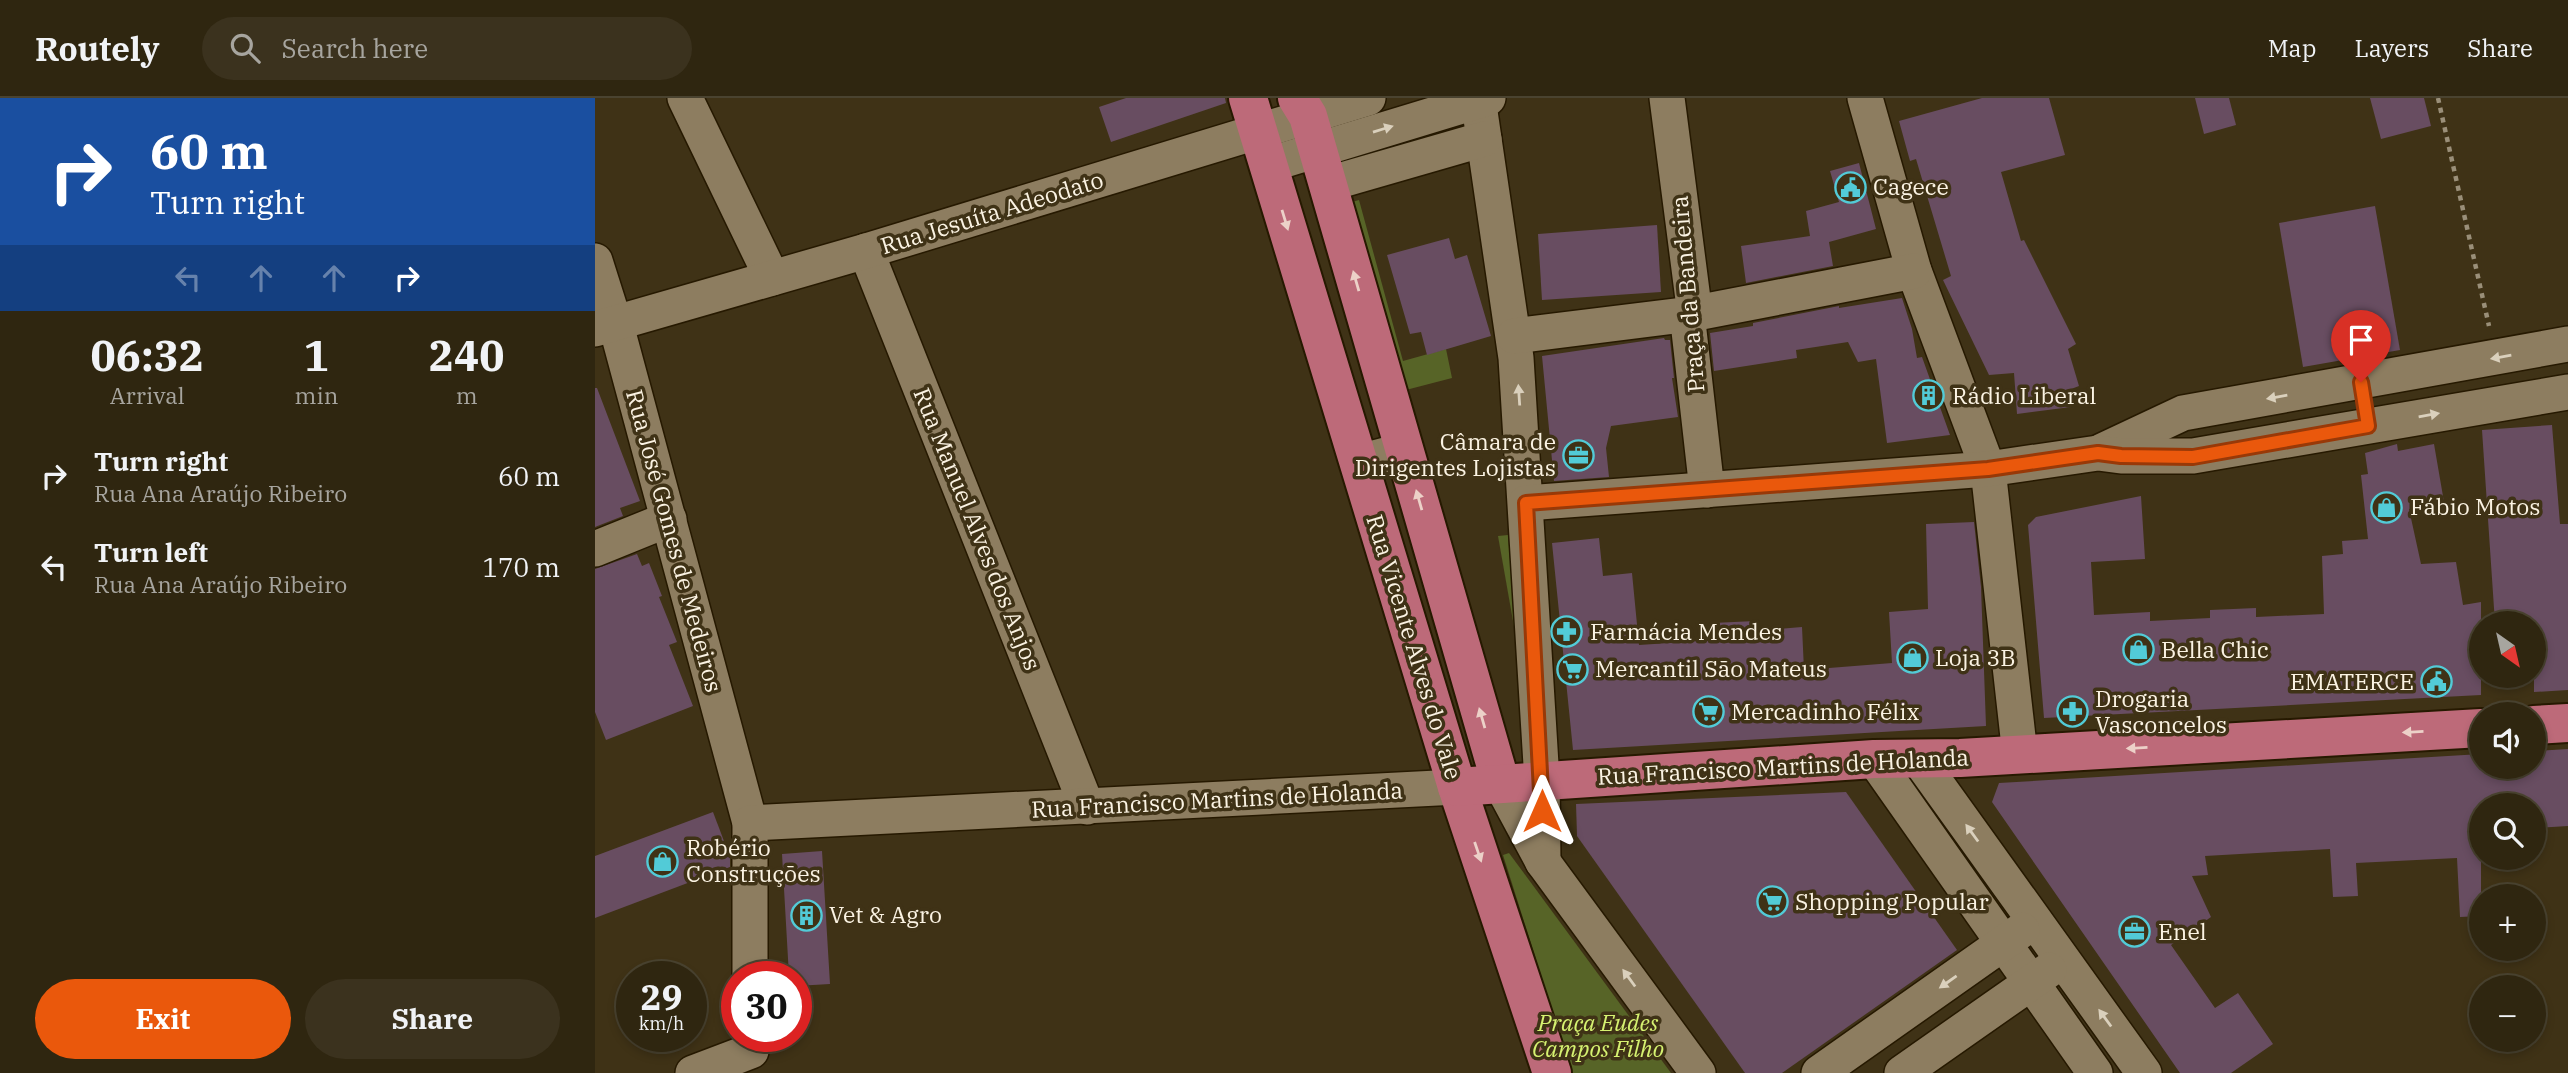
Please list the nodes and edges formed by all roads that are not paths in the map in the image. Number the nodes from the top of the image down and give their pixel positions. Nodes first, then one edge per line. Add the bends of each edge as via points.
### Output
1 (685, 98) edge
2 (1368, 98) edge
3 (1667, 98) edge
4 (1865, 98) edge
5 (1482, 99) edge
6 (1258, 132) edge
7 (1313, 137) edge
8 (1484, 139) junction
9 (866, 251) junction
10 (595, 261) edge
11 (1914, 271) junction
12 (772, 278) junction
13 (1691, 314) junction
14 (605, 326) edge
15 (1514, 335) junction
16 (2568, 344) edge
17 (2361, 382) junction
18 (2568, 392) edge
19 (2368, 426) junction
20 (1405, 450) junction
21 (2098, 453) junction
22 (1359, 462) junction
23 (1988, 469) junction
24 (1707, 490) junction
25 (1526, 503) junction
26 (669, 519) junction
27 (595, 549) edge
28 (1447, 597) junction
29 (1403, 610) junction
30 (2568, 723) edge
31 (2546, 724) edge
32 (2469, 729) edge
33 (2020, 755) junction
34 (1918, 758) junction
35 (1874, 759) junction
36 (1542, 781) junction
37 (1501, 784) junction
38 (1457, 787) junction
39 (1087, 807) junction
40 (750, 822) junction
41 (1543, 862) junction
42 (2035, 920) junction
43 (2004, 943) junction
44 (2063, 960) junction
45 (750, 961) edge
46 (2031, 982) junction
47 (1866, 1040) junction
48 (751, 1053) edge
49 (693, 1073) edge
50 (1552, 1073) edge
51 (1698, 1073) edge
52 (1819, 1073) edge
53 (1889, 1073) edge
54 (1902, 1073) edge
55 (2095, 1073) edge
56 (2144, 1073) edge

1 - 12 street
2 - 7 street, Rua Jesuíta Adeodato
3 - 13 street, Praça da Bandeira
4 - 11 street
7 -> 5 street, Rua Jesuíta Adeodato
5 - 8 street
6 - 7 street, Rua Jesuíta Adeodato
6 - 9 street, Rua Jesuíta Adeodato
6 -> 22 main road, Rua Vicente Alves do Vale
7 - 8 street, Rua Jesuíta Adeodato
20 -> 7 main road
8 - 15 street
9 - 12 street, Rua Jesuíta Adeodato
9 - 39 street, Rua Manuel Alves dos Anjos
10 - 14 street, Rua José Gomes de Medeiros
11 - 13 street
11 - 23 street
12 - 14 street, Rua Jesuíta Adeodato
13 - 15 street
13 - 24 street, Praça da Bandeira via 1688,321
14 - 26 street, Rua José Gomes de Medeiros
25 -> 15 street
16 -> 17 street
17 - 19 street
17 -> 21 street via 2183,413
19 -> 18 street
19 - 21 street via 2193,457
20 - 22 street
28 -> 20 main road
21 - 23 street
22 - 29 main road, Rua Vicente Alves do Vale
23 - 24 street
23 - 33 street
24 - 25 street
25 - 36 street
26 - 27 street
26 - 40 street, Rua José Gomes de Medeiros
28 - 29 street
37 -> 28 main road
29 - 38 main road, Rua Vicente Alves do Vale
30 - 31 main road
32 -> 33 main road, Rua Francisco Martins de Holanda
33 - 34 main road, Rua Francisco Martins de Holanda
34 - 35 main road, Rua Francisco Martins de Holanda
42 -> 34 street
35 - 36 main road, Rua Francisco Martins de Holanda
35 - 43 street
36 - 37 main road, Rua Francisco Martins de Holanda
36 - 41 street
37 - 38 main road, Rua Francisco Martins de Holanda
37 - 41 street
38 - 39 street, Rua Francisco Martins de Holanda
38 -> 50 main road, Rua Vicente Alves do Vale
39 - 40 street, Rua Francisco Martins de Holanda
40 - 45 street, Rua José Gomes de Medeiros
51 -> 41 street
42 - 43 street
42 - 44 street
43 - 46 street
43 -> 47 street
44 - 46 street
56 -> 44 street
46 - 54 street
46 - 55 street
47 - 52 street
47 - 53 street
48 - 49 street

